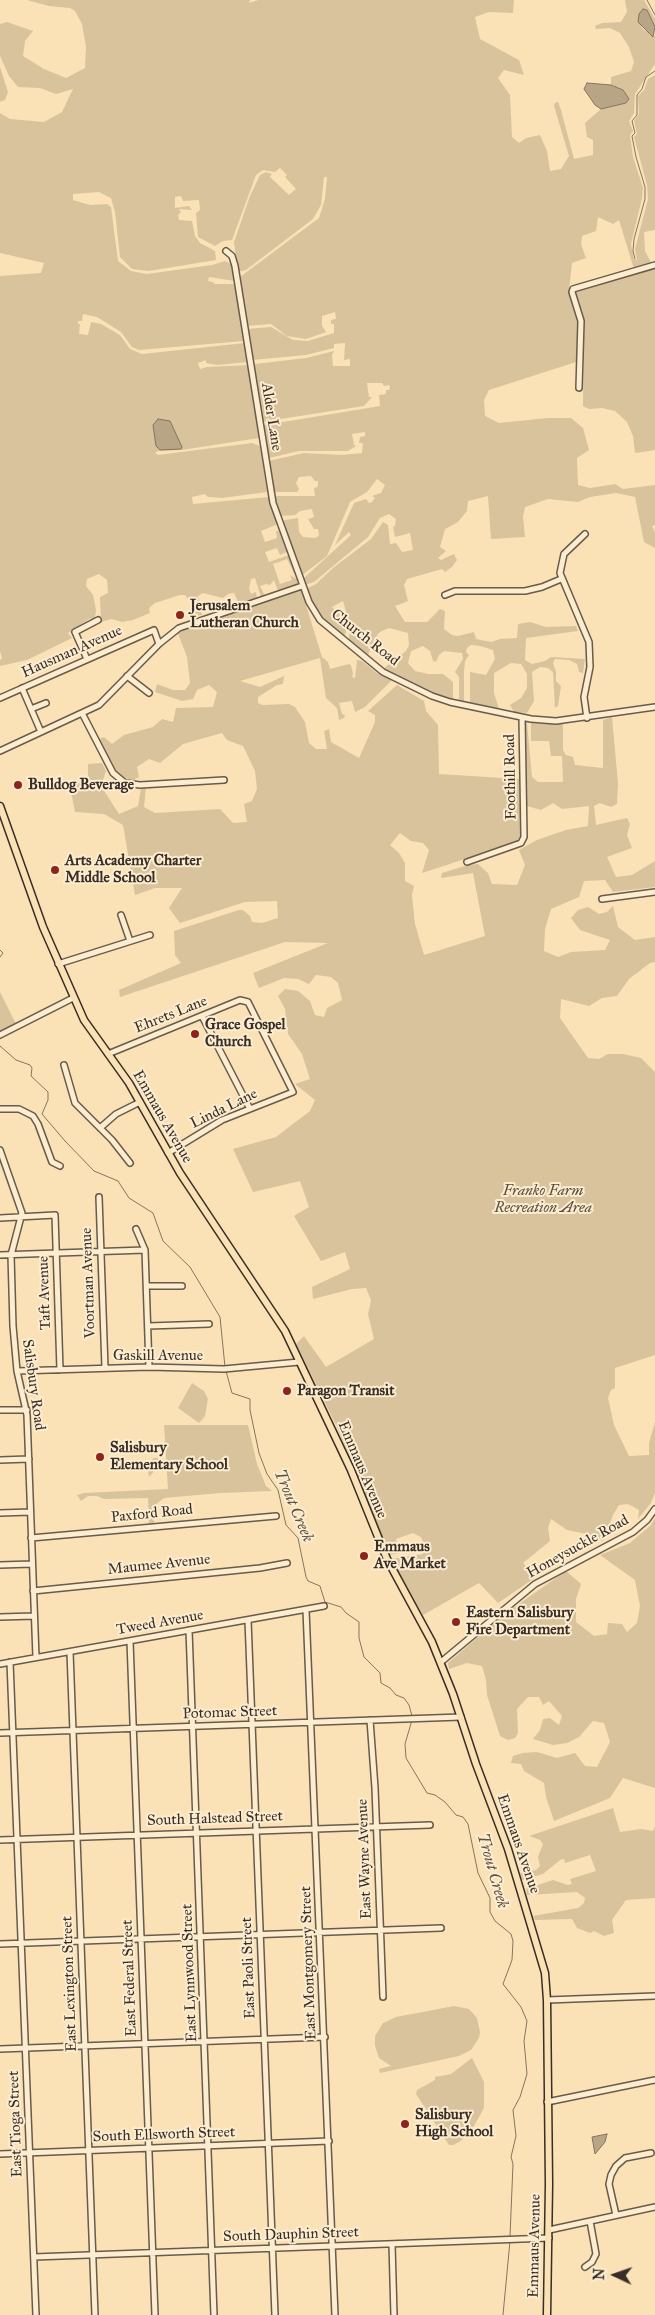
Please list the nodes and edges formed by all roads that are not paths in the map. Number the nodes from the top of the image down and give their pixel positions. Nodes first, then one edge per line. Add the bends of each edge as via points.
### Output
1 (226, 251) dead end
2 (655, 265) edge
3 (579, 388) dead end
4 (586, 534) dead end
5 (561, 579) junction
6 (302, 586) junction
7 (445, 595) dead end
8 (98, 620) dead end
9 (159, 644) junction
10 (87, 659) junction
11 (127, 676) junction
12 (22, 688) junction
13 (149, 693) dead end
14 (0, 698) edge
15 (46, 703) dead end
16 (655, 707) edge
17 (31, 709) junction
18 (82, 713) junction
19 (522, 717) junction
20 (586, 718) junction
21 (42, 732) junction
22 (0, 751) edge
23 (224, 780) dead end
24 (0, 806) edge
25 (467, 862) dead end
26 (655, 892) edge
27 (602, 899) dead end
28 (121, 914) dead end
29 (150, 935) dead end
30 (130, 941) junction
31 (58, 964) junction
32 (73, 998) junction
33 (202, 1016) junction
34 (0, 1035) edge
35 (108, 1054) junction
36 (64, 1065) dead end
37 (293, 1092) joint
38 (140, 1102) junction
39 (250, 1109) junction
40 (0, 1110) edge
41 (100, 1128) junction
42 (0, 1150) edge
43 (168, 1153) junction
44 (130, 1163) dead end
45 (60, 1166) dead end
46 (99, 1198) dead end
47 (22, 1217) junction
48 (0, 1218) edge
49 (136, 1229) dead end
50 (145, 1250) junction
51 (101, 1251) junction
52 (56, 1253) junction
53 (11, 1254) junction
54 (0, 1255) edge
55 (147, 1286) junction
56 (182, 1286) dead end
57 (209, 1324) dead end
58 (148, 1326) junction
59 (299, 1362) junction
60 (150, 1367) junction
61 (105, 1368) junction
62 (60, 1370) junction
63 (17, 1371) junction
64 (0, 1410) edge
65 (27, 1410) junction
66 (29, 1459) junction
67 (0, 1460) edge
68 (655, 1509) edge
69 (0, 1512) edge
70 (30, 1512) junction
71 (276, 1516) dead end
72 (31, 1538) junction
73 (287, 1563) dead end
74 (32, 1564) junction
75 (0, 1565) edge
76 (33, 1591) junction
77 (324, 1606) dead end
78 (306, 1610) junction
79 (34, 1616) junction
80 (0, 1617) edge
81 (248, 1620) junction
82 (189, 1630) junction
83 (130, 1641) junction
84 (70, 1652) junction
85 (36, 1657) junction
86 (10, 1662) junction
87 (442, 1662) junction
88 (0, 1664) edge
89 (460, 1717) junction
90 (370, 1720) junction
91 (311, 1722) junction
92 (252, 1725) junction
93 (192, 1727) junction
94 (133, 1728) junction
95 (73, 1731) junction
96 (0, 1733) edge
97 (13, 1733) junction
98 (430, 1825) dead end
99 (376, 1826) junction
100 (316, 1828) junction
101 (256, 1830) junction
102 (196, 1832) junction
103 (138, 1834) junction
104 (78, 1837) junction
105 (0, 1840) edge
106 (16, 1840) junction
107 (441, 1928) dead end
108 (380, 1931) junction
109 (321, 1933) junction
110 (260, 1936) junction
111 (200, 1937) junction
112 (141, 1939) junction
113 (81, 1941) junction
114 (21, 1943) junction
115 (0, 1944) edge
116 (655, 1996) edge
117 (383, 1997) dead end
118 (547, 2000) junction
119 (325, 2037) junction
120 (265, 2039) junction
121 (205, 2041) junction
122 (145, 2044) junction
123 (85, 2046) junction
124 (25, 2048) junction
125 (0, 2049) edge
126 (655, 2080) edge
127 (548, 2102) junction
128 (329, 2142) junction
129 (268, 2144) junction
130 (209, 2146) junction
131 (149, 2148) junction
132 (89, 2150) junction
133 (29, 2153) junction
134 (651, 2153) dead end
135 (0, 2154) edge
136 (655, 2207) edge
137 (616, 2215) junction
138 (590, 2221) junction
139 (549, 2230) junction
140 (549, 2238) junction
141 (392, 2244) junction
142 (332, 2246) junction
143 (273, 2249) junction
144 (212, 2250) junction
145 (152, 2253) junction
146 (93, 2255) junction
147 (34, 2258) junction
148 (585, 2268) dead end
149 (36, 2315) edge
150 (96, 2315) edge
151 (155, 2315) edge
152 (214, 2315) edge
153 (275, 2315) edge
154 (335, 2315) edge
155 (394, 2315) edge
156 (547, 2315) edge

1 - 6 street, Alder Lane via 232,256 235,266 273,503
2 - 3 street via 573,289 581,321
4 - 5 street via 563,556
5 - 7 street via 542,588 525,591 460,591
5 - 20 street via 588,642 590,667 584,697
6 - 9 street via 185,625
6 - 19 street, Church Road via 320,620 383,672 441,699
8 - 10 street via 75,632
9 - 10 street, Hausman Avenue via 154,630
9 - 11 street
10 - 12 street, Hausman Avenue
11 - 13 street
11 - 18 street via 106,700
12 - 14 street, Hausman Avenue
12 - 17 street
15 - 17 street
16 - 20 street, Church Road
17 - 21 street
18 - 21 street
18 - 23 street via 112,773 125,783
19 - 20 street, Church Road via 556,721
19 - 25 street, Foothill Road via 524,837 521,843
21 - 22 street
24 - 31 main road, Emmaus Avenue
26 - 27 street
28 - 30 street
29 - 30 street
30 - 31 street
31 - 32 main road, Emmaus Avenue
32 - 34 street
32 - 35 main road, Emmaus Avenue via 87,1026
33 - 35 street, Ehrets Lane
33 - 37 street, Ehrets Lane via 244,1000 248,1002
33 - 39 street
35 - 38 main road, Emmaus Avenue
36 - 41 street via 73,1101
37 - 39 street, Linda Lane
38 - 41 street via 116,1114
38 - 43 main road, Emmaus Avenue
39 - 43 street, Linda Lane via 216,1124
40 - 45 street via 19,1108 32,1116 52,1162
41 - 44 street
42 - 47 street
43 - 59 main road, Emmaus Avenue via 274,1313
46 - 51 street, Voortman Avenue
47 - 48 street
47 - 52 street, Taft Avenue via 55,1215
47 - 53 street, Salisbury Road
49 - 50 street
50 - 51 street
50 - 55 street
51 - 52 street
51 - 61 street, Voortman Avenue
52 - 53 street
52 - 62 street, Taft Avenue
53 - 54 street
53 - 63 street, Salisbury Road via 12,1326
55 - 56 street
55 - 58 street
57 - 58 street
58 - 60 street
59 - 60 street, Gaskill Avenue via 226,1369
59 - 87 main road, Emmaus Avenue via 351,1470 386,1560
60 - 61 street, Gaskill Avenue
61 - 62 street, Gaskill Avenue
62 - 63 street, Gaskill Avenue
63 - 65 street, Salisbury Road
64 - 65 street
65 - 66 street, Salisbury Road
66 - 67 street
66 - 70 street, Salisbury Road
68 - 87 street, Honeysuckle Road via 633,1532 535,1584
69 - 70 street
70 - 72 street, Salisbury Road
71 - 72 street, Paxford Road
72 - 74 street, Salisbury Road
73 - 76 street, Maumee Avenue
74 - 75 street
74 - 76 street, Salisbury Road
76 - 79 street, Salisbury Road
77 - 78 street, Tweed Avenue
78 - 81 street, Tweed Avenue
78 - 91 street, East Montgomery Street
79 - 80 street
79 - 85 street, Salisbury Road
81 - 82 street, Tweed Avenue
81 - 92 street, East Paoli Street
82 - 83 street, Tweed Avenue
82 - 93 street, East Lynnwood Street
83 - 84 street, Tweed Avenue
83 - 94 street, East Federal Street
84 - 85 street, Tweed Avenue
84 - 95 street, East Lexington Street
85 - 86 street, Tweed Avenue
86 - 88 street, Tweed Avenue
86 - 97 street, East Tioga Street
87 - 89 main road, Emmaus Avenue
89 - 90 street, Potomac Street
89 - 118 main road, Emmaus Avenue via 524,1900 543,1966
90 - 91 street, Potomac Street
90 - 99 street, East Wayne Avenue
91 - 92 street, Potomac Street
91 - 100 street, East Montgomery Street
92 - 93 street, Potomac Street
92 - 101 street, East Paoli Street
93 - 94 street, Potomac Street
93 - 102 street, East Lynnwood Street
94 - 95 street, Potomac Street
94 - 103 street, East Federal Street
95 - 97 street, Potomac Street
95 - 104 street, East Lexington Street
96 - 97 street, Potomac Street
97 - 106 street, East Tioga Street
98 - 99 street, South Halstead Street
99 - 100 street, South Halstead Street
99 - 108 street, East Wayne Avenue
100 - 101 street, South Halstead Street
100 - 109 street, East Montgomery Street
101 - 102 street, South Halstead Street
101 - 110 street, East Paoli Street
102 - 103 street, South Halstead Street
102 - 111 street, East Lynnwood Street
103 - 104 street, South Halstead Street
103 - 112 street, East Federal Street
104 - 106 street, South Halstead Street
104 - 113 street, East Lexington Street
105 - 106 street, South Halstead Street
106 - 114 street, East Tioga Street
107 - 108 street
108 - 109 street
108 - 117 street, East Wayne Avenue
109 - 110 street
109 - 119 street, East Montgomery Street
110 - 111 street
110 - 120 street, East Paoli Street
111 - 112 street
111 - 121 street, East Lynnwood Street
112 - 113 street
112 - 122 street, East Federal Street
113 - 114 street
113 - 123 street, East Lexington Street
114 - 115 street
114 - 124 street, East Tioga Street
116 - 118 street
118 - 127 main road, Emmaus Avenue
119 - 120 street
119 - 128 street, East Montgomery Street
120 - 121 street
120 - 129 street, East Paoli Street
121 - 122 street
121 - 130 street, East Lynnwood Street
122 - 123 street
122 - 131 street, East Federal Street
123 - 124 street
123 - 132 street, East Lexington Street
124 - 125 street
124 - 133 street, East Tioga Street
126 - 127 street
127 - 139 main road, Emmaus Avenue
128 - 129 street, South Ellsworth Street
128 - 142 street, East Montgomery Street
129 - 130 street, South Ellsworth Street
129 - 143 street, East Paoli Street
130 - 131 street, South Ellsworth Street
130 - 144 street, East Lynnwood Street
131 - 132 street, South Ellsworth Street
131 - 145 street, East Federal Street
132 - 133 street, South Ellsworth Street
132 - 146 street, East Lexington Street
133 - 135 street, South Ellsworth Street
133 - 147 street, East Tioga Street
134 - 137 street via 625,2158 610,2175
136 - 137 street
137 - 138 street
138 - 139 street
138 - 148 street via 596,2254
139 - 140 main road, Emmaus Avenue
140 - 141 street, South Dauphin Street
140 - 156 main road, Emmaus Avenue
141 - 142 street, South Dauphin Street
141 - 155 street
142 - 143 street, South Dauphin Street
142 - 154 street, East Montgomery Street
143 - 144 street, South Dauphin Street
143 - 153 street, East Paoli Street
144 - 145 street, South Dauphin Street
144 - 152 street, East Lynnwood Street
145 - 146 street, South Dauphin Street
145 - 151 street, East Federal Street
146 - 147 street, South Dauphin Street
146 - 150 street, East Lexington Street
147 - 149 street, East Tioga Street

